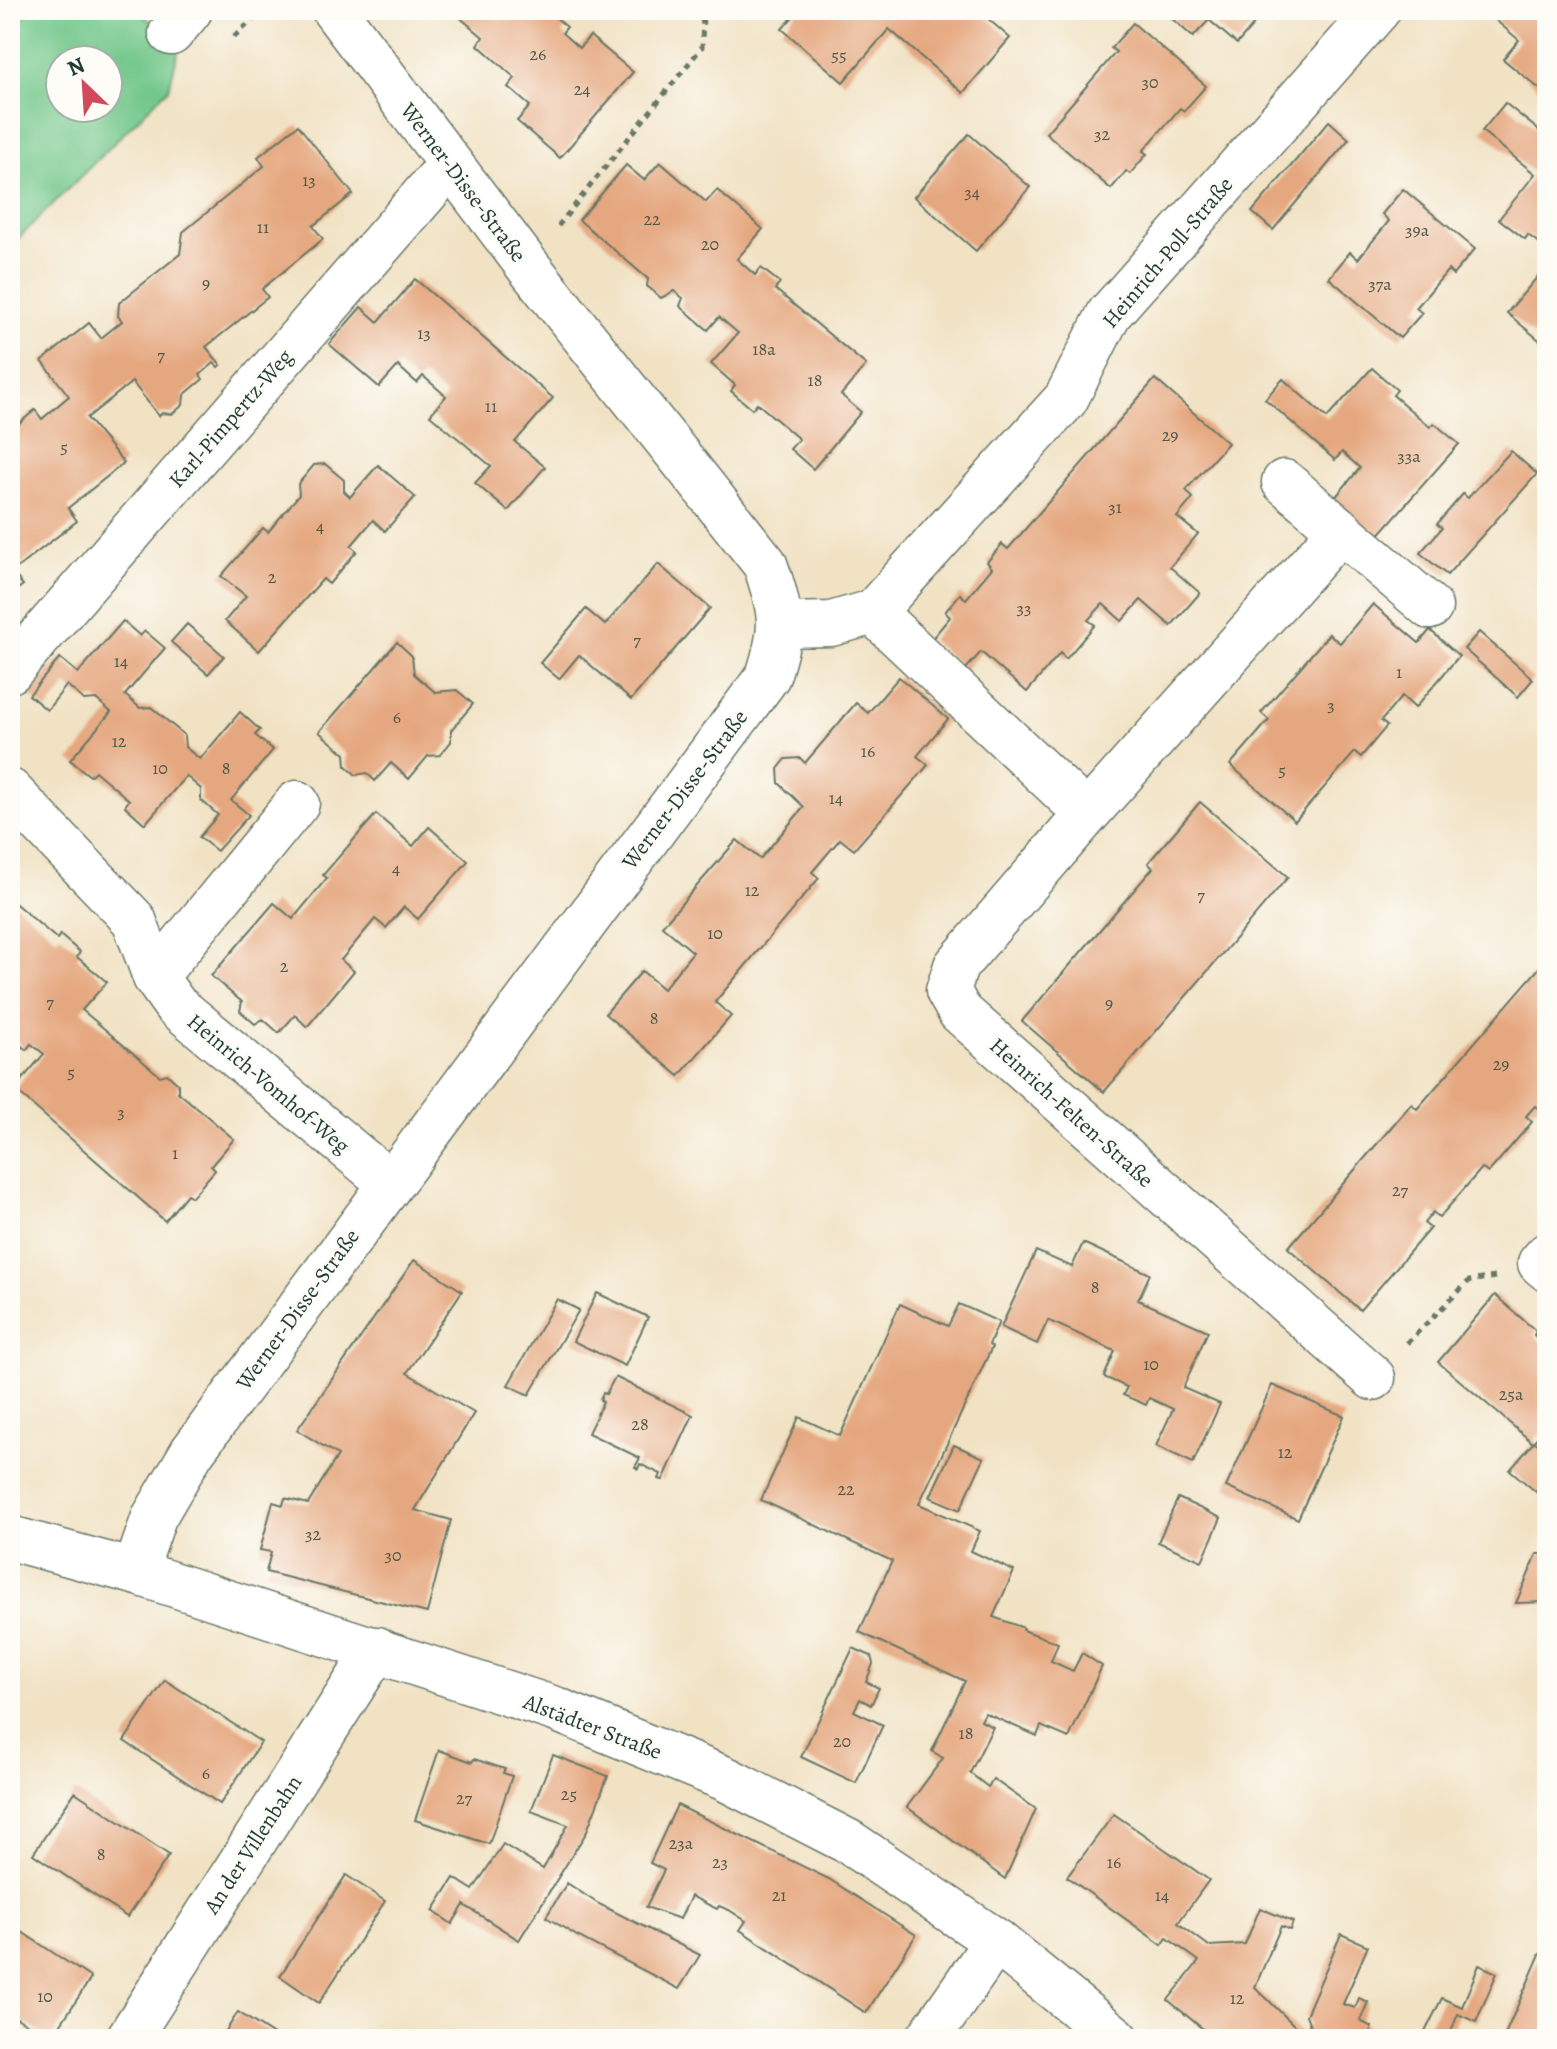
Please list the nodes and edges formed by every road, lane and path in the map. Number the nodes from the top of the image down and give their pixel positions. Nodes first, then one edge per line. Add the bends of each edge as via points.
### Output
1 (334, 10) edge
2 (703, 10) edge
3 (1378, 10) edge
4 (450, 165) junction
5 (527, 265) junction
6 (1284, 482) dead end
7 (1341, 530) junction
8 (1430, 607) dead end
9 (873, 612) junction
10 (781, 625) junction
11 (10, 671) edge
12 (10, 791) edge
13 (297, 803) dead end
14 (1087, 814) junction
15 (155, 977) junction
16 (390, 1183) junction
17 (1547, 1255) edge
18 (1547, 1269) edge
19 (1502, 1277) dead end
20 (1373, 1378) joint
21 (10, 1538) edge
22 (135, 1572) junction
23 (377, 1649) junction
24 (996, 1941) junction
25 (128, 2039) edge
26 (928, 2039) edge
27 (1117, 2039) edge

1 - 4 street, Werner-Disse-Straße
2 - 5 path via 702,47
3 - 9 street, Heinrich-Poll-Straße via 1109,314 1066,399
4 - 5 street, Werner-Disse-Straße
4 - 11 street, Karl-Pimpertz-Weg
5 - 10 street, Werner-Disse-Straße via 765,564
6 - 7 street
7 - 8 street
7 - 14 street, Heinrich-Felten-Straße
9 - 10 street via 831,624
9 - 14 street
10 - 16 street, Werner-Disse-Straße via 768,676
12 - 15 street, Heinrich-Vomhof-Weg via 134,920
13 - 15 street
14 - 20 street, Heinrich-Felten-Straße via 956,966 948,991 960,1012
15 - 16 street, Heinrich-Vomhof-Weg via 175,1005
16 - 22 street, Werner-Disse-Straße via 192,1452 154,1517
17 - 18 street via 1540,1263
19 - 20 path via 1469,1281
21 - 22 street, Alstädter Straße
22 - 23 street, Alstädter Straße
23 - 24 street, Alstädter Straße via 555,1709 726,1779 849,1842
23 - 25 street, An der Villenbahn
24 - 26 street
24 - 27 street, Alstädter Straße

